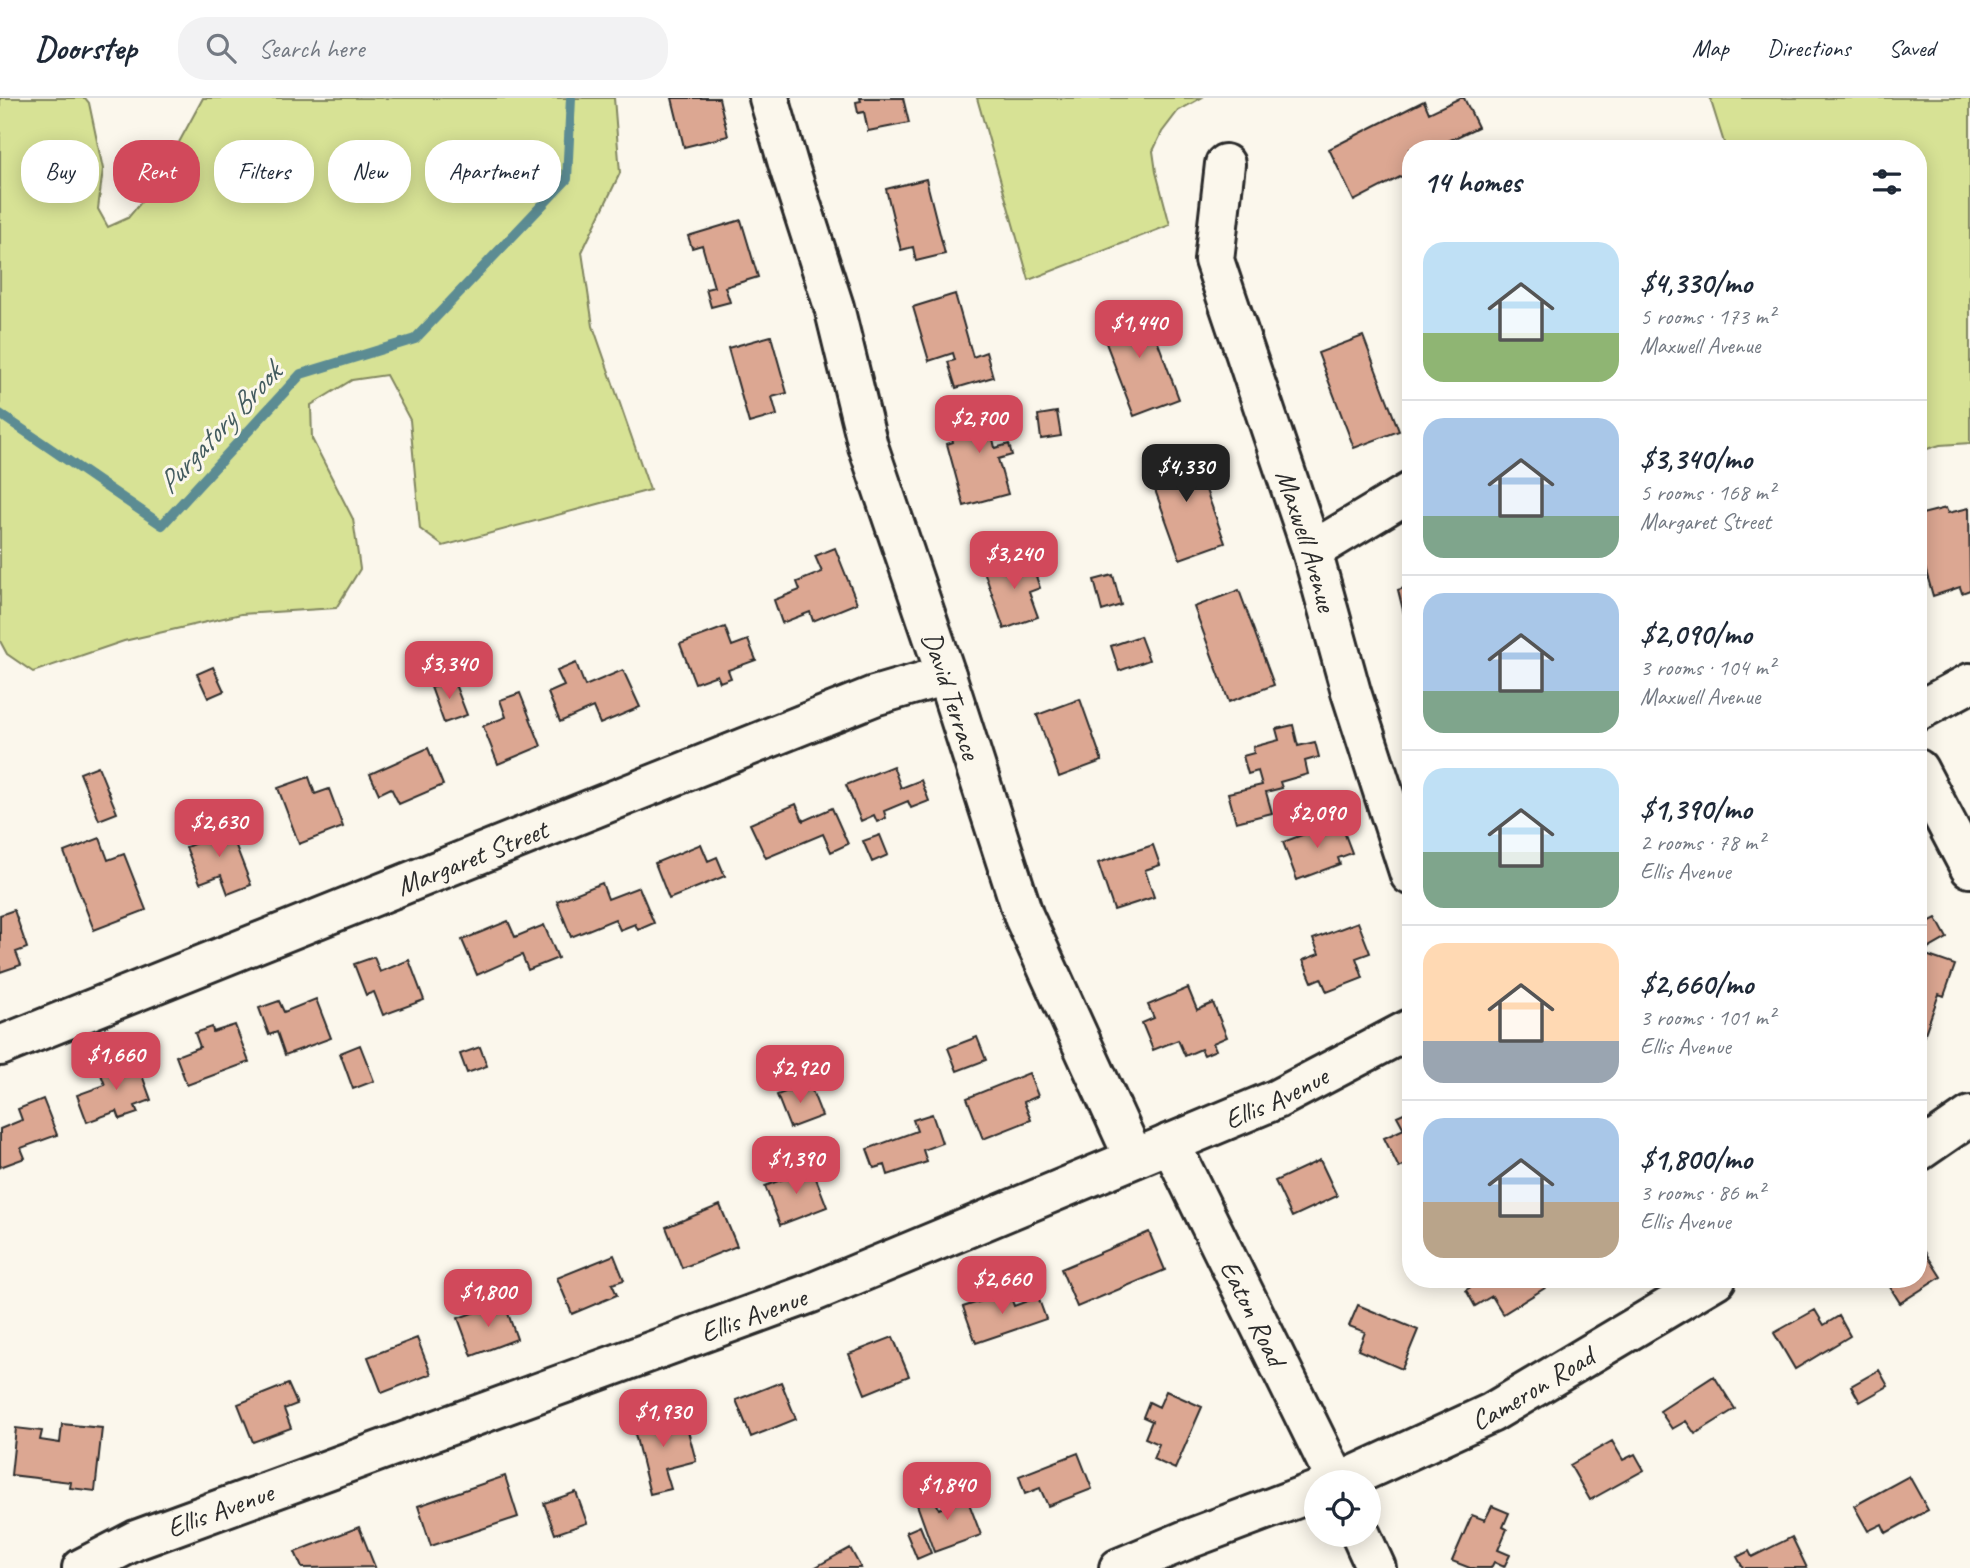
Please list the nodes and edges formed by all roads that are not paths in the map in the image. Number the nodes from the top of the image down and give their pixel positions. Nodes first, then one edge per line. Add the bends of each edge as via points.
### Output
1 (769, 98) edge
2 (1225, 163) dead end
3 (1402, 497) edge
4 (1312, 551) junction
5 (946, 675) junction
6 (1970, 683) edge
7 (1927, 706) edge
8 (1927, 786) edge
9 (1402, 849) edge
10 (1970, 868) edge
11 (1402, 1033) edge
12 (0, 1045) edge
13 (1970, 1116) edge
14 (1170, 1143) junction
15 (1927, 1146) edge
16 (1135, 1158) junction
17 (1702, 1288) edge
18 (1332, 1470) edge
19 (1364, 1470) edge
20 (1304, 1496) edge
21 (1366, 1547) edge
22 (82, 1568) edge
23 (1119, 1568) edge
24 (1376, 1568) edge

1 - 5 street, David Terrace via 834,307 868,446
2 - 4 street, Maxwell Avenue via 1214,260
3 - 4 street
4 - 9 street, Maxwell Avenue
5 - 12 street, Margaret Street via 874,696
5 - 16 street, David Terrace via 1024,917
6 - 7 street
8 - 10 street
11 - 14 street, Ellis Avenue via 1277,1099
13 - 15 street
14 - 16 street, Ellis Avenue
14 - 18 street, Eaton Road
16 - 22 street, Ellis Avenue via 811,1293 149,1536
17 - 19 street, Cameron Road via 1490,1413
20 - 23 street
21 - 24 street

